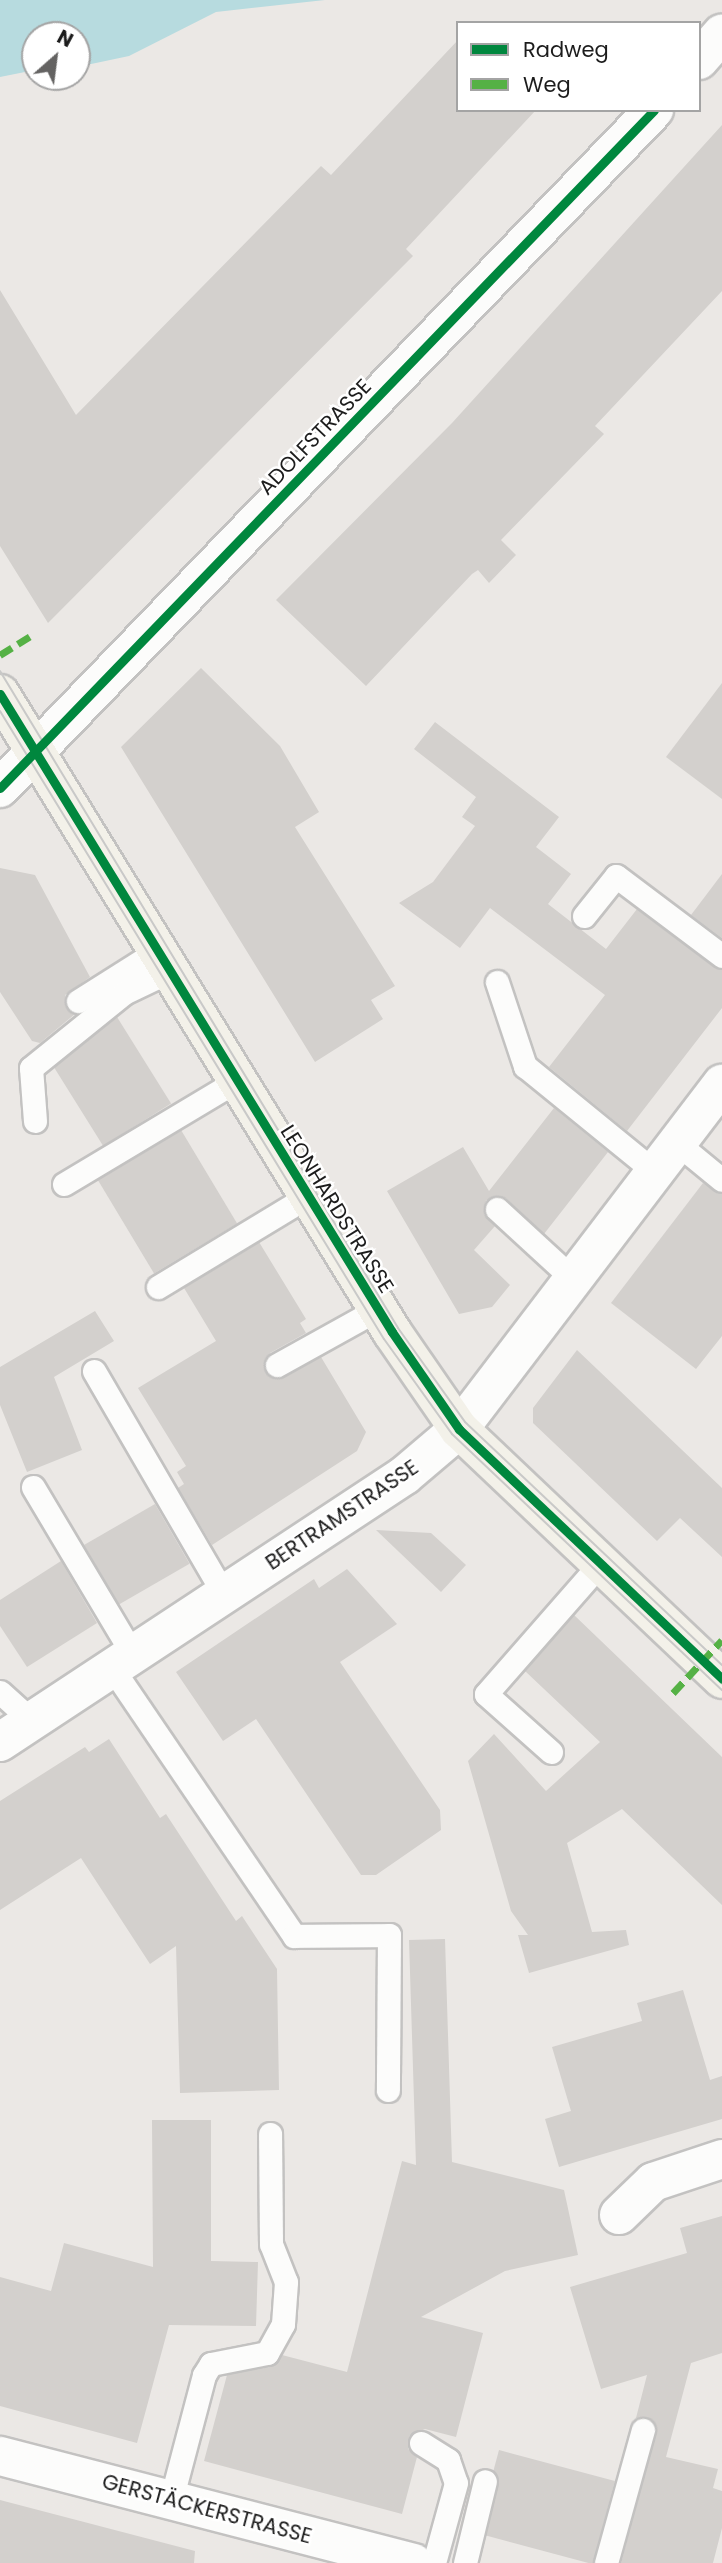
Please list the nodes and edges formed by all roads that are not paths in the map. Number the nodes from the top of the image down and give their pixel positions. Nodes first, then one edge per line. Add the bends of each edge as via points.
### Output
1 (722, 34) edge
2 (701, 58) edge
3 (652, 112) edge
4 (0, 694) edge
5 (36, 755) junction
6 (0, 788) edge
7 (584, 916) dead end
8 (722, 956) edge
9 (164, 961) junction
10 (497, 982) dead end
11 (78, 1001) dead end
12 (238, 1080) junction
13 (722, 1084) edge
14 (35, 1121) dead end
15 (666, 1157) junction
16 (722, 1180) edge
17 (64, 1184) dead end
18 (309, 1196) junction
19 (497, 1209) dead end
20 (573, 1279) junction
21 (158, 1287) dead end
22 (378, 1309) junction
23 (278, 1365) dead end
24 (94, 1371) dead end
25 (459, 1429) junction
26 (33, 1488) dead end
27 (600, 1564) junction
28 (224, 1594) junction
29 (123, 1661) junction
30 (722, 1679) edge
31 (0, 1692) edge
32 (32, 1721) junction
33 (0, 1742) edge
34 (551, 1752) dead end
35 (387, 2090) dead end
36 (270, 2134) dead end
37 (722, 2159) edge
38 (619, 2216) dead end
39 (643, 2430) dead end
40 (421, 2443) dead end
41 (0, 2456) edge
42 (485, 2482) dead end
43 (171, 2500) junction
44 (413, 2563) edge
45 (434, 2563) edge
46 (465, 2563) edge
47 (606, 2563) edge

1 - 2 street
3 - 5 street, ADOLFSTRASSE
4 - 5 street, LEONHARDSTRASSE
5 - 6 street, ADOLFSTRASSE
5 - 9 street, LEONHARDSTRASSE
7 - 8 lane via 616,876
9 - 11 lane
9 - 12 street, LEONHARDSTRASSE
9 - 14 lane via 31,1068
10 - 15 lane via 525,1066
12 - 17 lane
12 - 18 street, LEONHARDSTRASSE
13 - 15 street, BERTRAMSTRASSE
15 - 16 lane
15 - 20 street, BERTRAMSTRASSE
18 - 21 lane
18 - 22 street, LEONHARDSTRASSE
19 - 20 lane
20 - 25 street, BERTRAMSTRASSE
22 - 23 lane
22 - 25 street, LEONHARDSTRASSE
24 - 28 lane
25 - 27 street, LEONHARDSTRASSE
25 - 28 street, BERTRAMSTRASSE via 405,1475
26 - 29 lane
27 - 30 street, LEONHARDSTRASSE
27 - 34 lane via 486,1694
28 - 29 street, BERTRAMSTRASSE
29 - 32 street, BERTRAMSTRASSE
29 - 35 lane via 294,1936 389,1935
31 - 32 lane
32 - 33 street, BERTRAMSTRASSE
36 - 43 lane via 271,2244 286,2282 283,2323 267,2353 211,2364 204,2375
37 - 38 street via 653,2182
39 - 47 lane
40 - 45 lane via 448,2460 456,2483
41 - 43 street, GERSTÄCKERSTRASSE
42 - 46 lane
43 - 44 street, GERSTÄCKERSTRASSE

